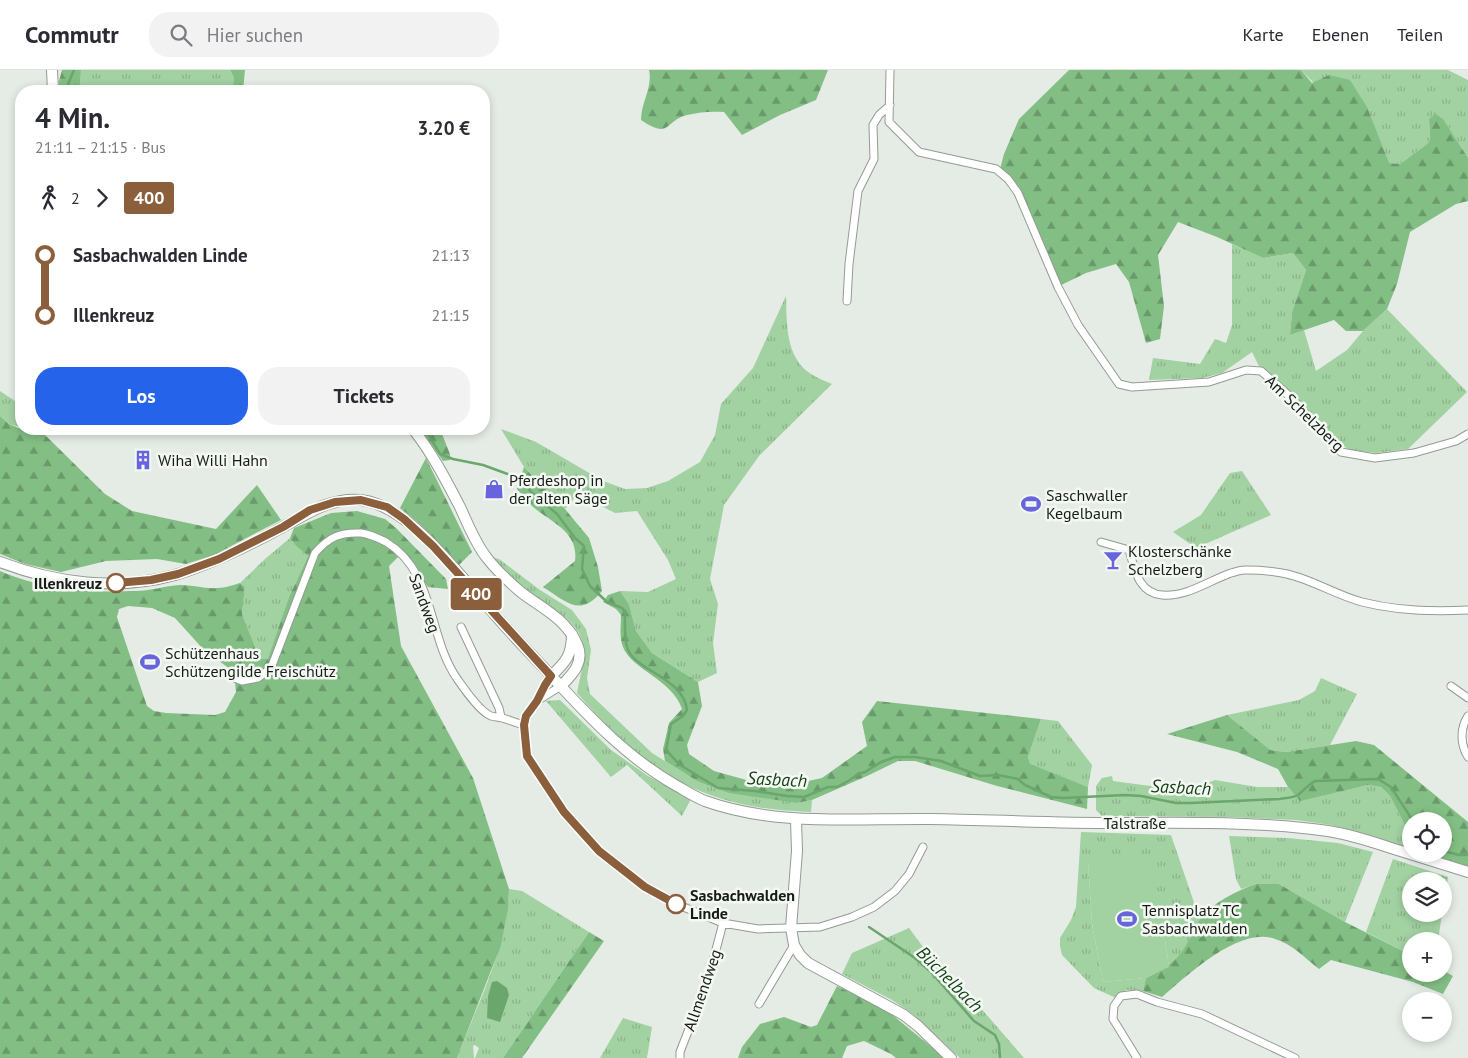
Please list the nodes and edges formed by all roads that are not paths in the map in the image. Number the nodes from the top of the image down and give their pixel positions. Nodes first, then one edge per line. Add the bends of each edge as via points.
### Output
1 (52, 70) edge
2 (890, 70) edge
3 (53, 85) edge
4 (890, 105) junction
5 (847, 301) dead end
6 (1468, 434) edge
7 (417, 435) edge
8 (1101, 542) dead end
9 (0, 562) edge
10 (1468, 610) edge
11 (461, 628) dead end
12 (572, 634) junction
13 (230, 676) dead end
14 (551, 676) junction
15 (561, 686) junction
16 (1451, 686) dead end
17 (1468, 698) edge
18 (537, 701) junction
19 (1468, 716) edge
20 (501, 718) junction
21 (524, 725) junction
22 (1468, 757) edge
23 (796, 820) junction
24 (923, 848) dead end
25 (1468, 872) edge
26 (723, 922) junction
27 (791, 928) junction
28 (794, 945) junction
29 (759, 1004) dead end
30 (680, 1058) edge
31 (951, 1058) edge
32 (1137, 1058) edge
33 (1295, 1058) edge

1 - 3 main road
2 - 4 street
4 - 5 street via 872,125 874,159 858,191
4 - 6 street, Am Schelzberg via 889,122 919,152 996,169 1008,179 1018,193 1078,325 1119,384 1132,387 1209,382 1246,370 1261,371 1341,452 1375,458 1414,453 1456,441
7 - 12 main road via 448,483 485,556 503,577 550,612
8 - 10 street via 1129,550 1138,581 1148,590 1162,595 1186,592 1243,570 1287,574 1361,602 1385,607
9 - 14 main road, Talstraße via 42,576 79,582 151,580 219,559 310,510 335,502 361,500 387,507 404,519 433,546
11 - 20 street, Sandweg
12 - 14 main road via 570,654
12 - 15 main road via 580,654 579,664
13 - 20 street, Sandweg via 242,681 258,678 271,668 315,553 326,541 346,533 364,533 389,544 409,561 421,581 444,655 457,679 478,706 490,716
14 - 15 main road, Talstraße
14 - 18 street
15 - 18 street
15 - 23 main road, Talstraße via 623,749 653,772 702,800 746,812
16 - 17 street
18 - 21 street via 526,716
19 - 22 street via 1462,730 1462,741
20 - 21 street, Sandweg
21 - 26 street via 527,756 564,812 599,851 659,896
23 - 25 main road, Talstraße via 1273,825 1332,831
23 - 27 main road
24 - 27 street via 895,891 874,907 820,927
26 - 27 street via 758,929
26 - 30 street, Allmendweg via 708,980
27 - 28 main road
28 - 29 street
28 - 31 main road via 808,963 918,1026
32 - 33 street via 1113,1019 1114,1006 1121,996 1137,994 1202,1014

